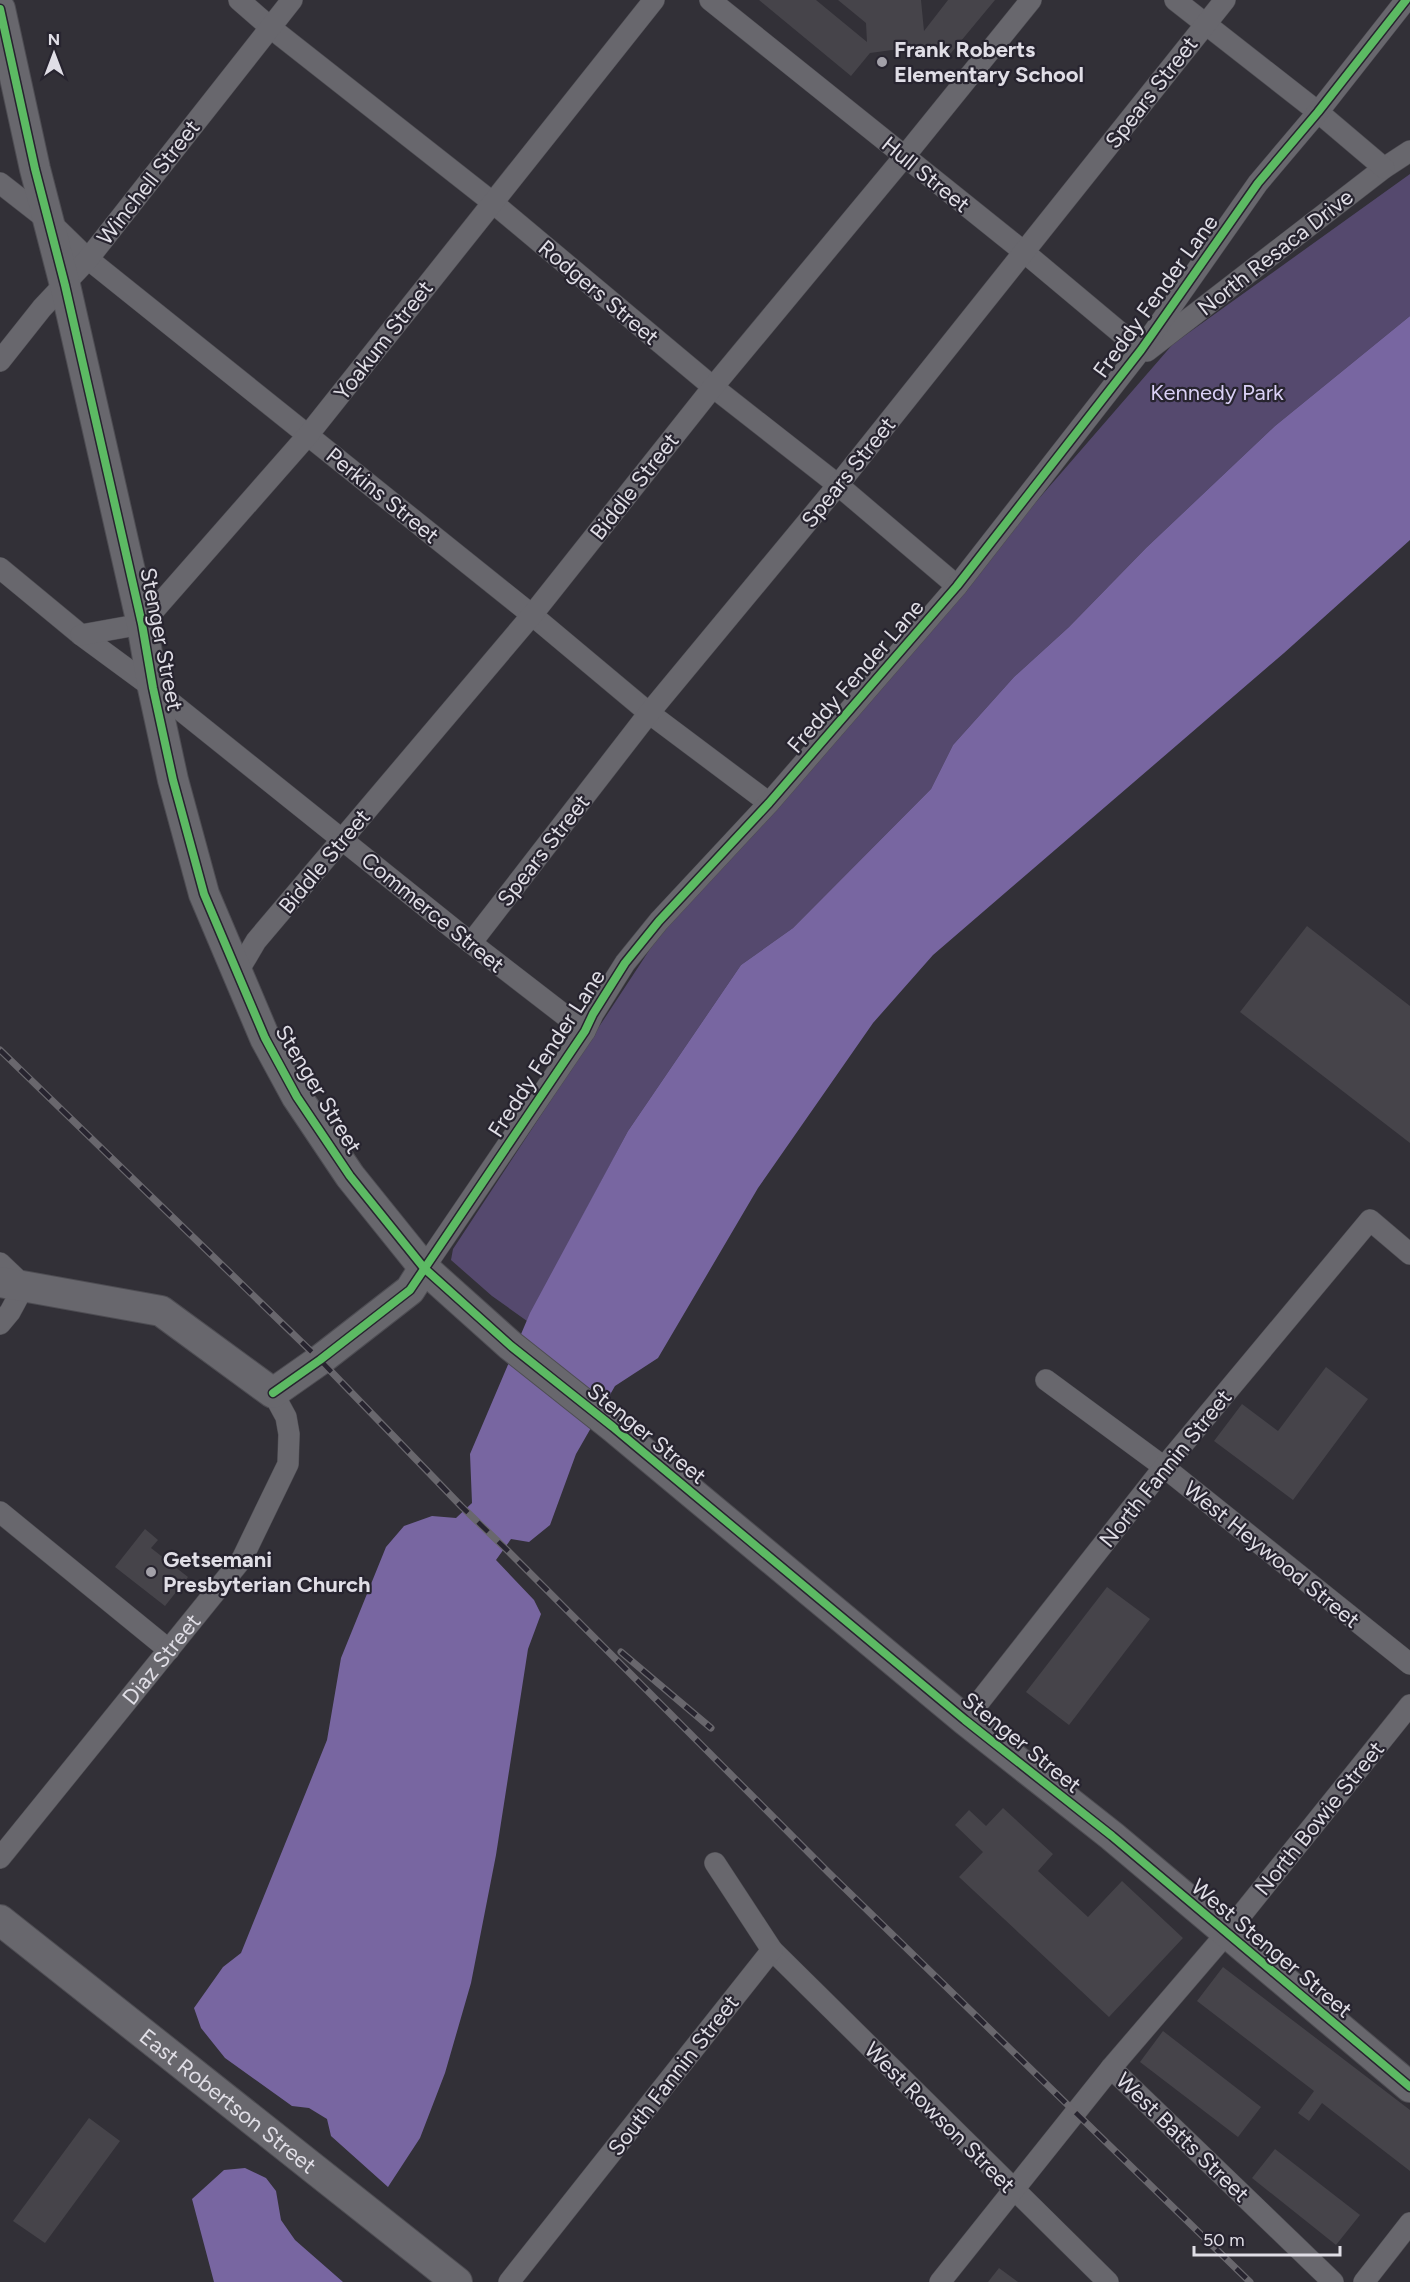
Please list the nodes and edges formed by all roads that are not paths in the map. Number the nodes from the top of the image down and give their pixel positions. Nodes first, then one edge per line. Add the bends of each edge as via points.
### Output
1 (239, 0) edge
2 (292, 0) edge
3 (654, 0) edge
4 (710, 0) edge
5 (1031, 0) edge
6 (1175, 0) edge
7 (1224, 0) edge
8 (1406, 0) edge
9 (0, 9) edge
10 (1205, 23) junction
11 (271, 28) junction
12 (1318, 112) junction
13 (1410, 151) edge
14 (904, 157) junction
15 (1384, 168) junction
16 (0, 183) edge
17 (492, 202) junction
18 (50, 222) junction
19 (1024, 252) junction
20 (87, 259) junction
21 (65, 285) junction
22 (1141, 350) junction
23 (0, 361) edge
24 (713, 387) junction
25 (308, 435) junction
26 (838, 485) junction
27 (0, 568) edge
28 (957, 586) junction
29 (532, 615) junction
30 (142, 624) junction
31 (81, 635) junction
32 (153, 688) junction
33 (649, 713) junction
34 (769, 803) junction
35 (343, 840) junction
36 (471, 943) junction
37 (237, 973) junction
38 (585, 1031) junction
39 (1410, 1254) edge
40 (0, 1263) edge
41 (424, 1268) junction
42 (12, 1284) edge
43 (0, 1324) edge
44 (1046, 1380) dead end
45 (273, 1393) junction
46 (1164, 1467) junction
47 (0, 1512) edge
48 (169, 1650) junction
49 (1410, 1664) edge
50 (1410, 1705) edge
51 (965, 1720) junction
52 (1112, 1836) joint
53 (0, 1858) edge
54 (715, 1863) dead end
55 (0, 1920) edge
56 (1226, 1934) junction
57 (772, 1950) junction
58 (1111, 2068) junction
59 (1410, 2087) edge
60 (1014, 2191) junction
61 (1410, 2223) edge
62 (457, 2282) edge
63 (509, 2282) edge
64 (940, 2282) edge
65 (1108, 2282) edge
66 (1333, 2282) edge
67 (1364, 2282) edge

1 - 11 street, Rodgers Street
2 - 11 street, Winchell Street
3 - 17 street, Yoakum Street
4 - 14 street, Hull Street
5 - 14 street, Biddle Street
6 - 10 street
7 - 10 street, Spears Street
8 - 12 street, Freddy Fender Lane
9 - 18 street, Stenger Street
10 - 12 street
10 - 19 street, Spears Street
11 - 17 street, Rodgers Street
11 - 20 street, Winchell Street
12 - 15 street
12 - 22 street, Freddy Fender Lane via 1258,183
13 - 15 street, North Resaca Drive
14 - 19 street, Hull Street
14 - 24 street, Biddle Street
15 - 22 street, North Resaca Drive via 1147,351
16 - 18 street, Perkins Street
17 - 24 street, Rodgers Street
17 - 25 street, Yoakum Street
18 - 20 street, Perkins Street
18 - 21 street, Stenger Street
19 - 22 street, Hull Street
19 - 26 street, Spears Street
20 - 21 street, Winchell Street
20 - 25 street, Perkins Street
21 - 23 street, Winchell Street
21 - 30 street, Stenger Street
22 - 28 street, Freddy Fender Lane
24 - 26 street, Rodgers Street
24 - 29 street, Biddle Street
25 - 29 street, Perkins Street
25 - 30 street, Yoakum Street
26 - 28 street, Rodgers Street
26 - 33 street, Spears Street
27 - 31 street, Commerce Street
28 - 34 street, Freddy Fender Lane
29 - 33 street, Perkins Street
29 - 35 street, Biddle Street
30 - 31 street
30 - 32 street, Stenger Street
31 - 32 street, Commerce Street
32 - 35 street, Commerce Street
32 - 37 street, Stenger Street via 204,894
33 - 34 street, Perkins Street
33 - 36 street, Spears Street
34 - 38 street, Freddy Fender Lane via 625,963
35 - 36 street, Commerce Street
35 - 37 street, Biddle Street via 256,941
36 - 38 street, Commerce Street
37 - 41 street, Stenger Street via 265,1038 297,1097 350,1176
38 - 41 street, Freddy Fender Lane
39 - 46 street, North Fannin Street via 1370,1220
40 - 42 street
41 - 45 street, Freddy Fender Lane via 410,1290
41 - 51 street, Stenger Street via 511,1346
42 - 43 street via 10,1312
42 - 45 street via 161,1311
44 - 46 street, West Heywood Street
45 - 48 street, Diaz Street via 286,1417 288,1464 242,1559
46 - 49 street, West Heywood Street
46 - 51 street, North Fannin Street
47 - 48 street
48 - 53 street, Diaz Street
50 - 56 street, North Bowie Street
51 - 52 street, Stenger Street
52 - 56 street, West Stenger Street
54 - 57 street
55 - 62 street, East Robertson Street
56 - 58 street, North Bowie Street
56 - 59 street, West Stenger Street
57 - 60 street, West Rowson Street
57 - 63 street, South Fannin Street
58 - 60 street, North Bowie Street
58 - 66 street, West Batts Street
60 - 64 street, North Bowie Street
60 - 65 street, West Rowson Street
61 - 67 street

